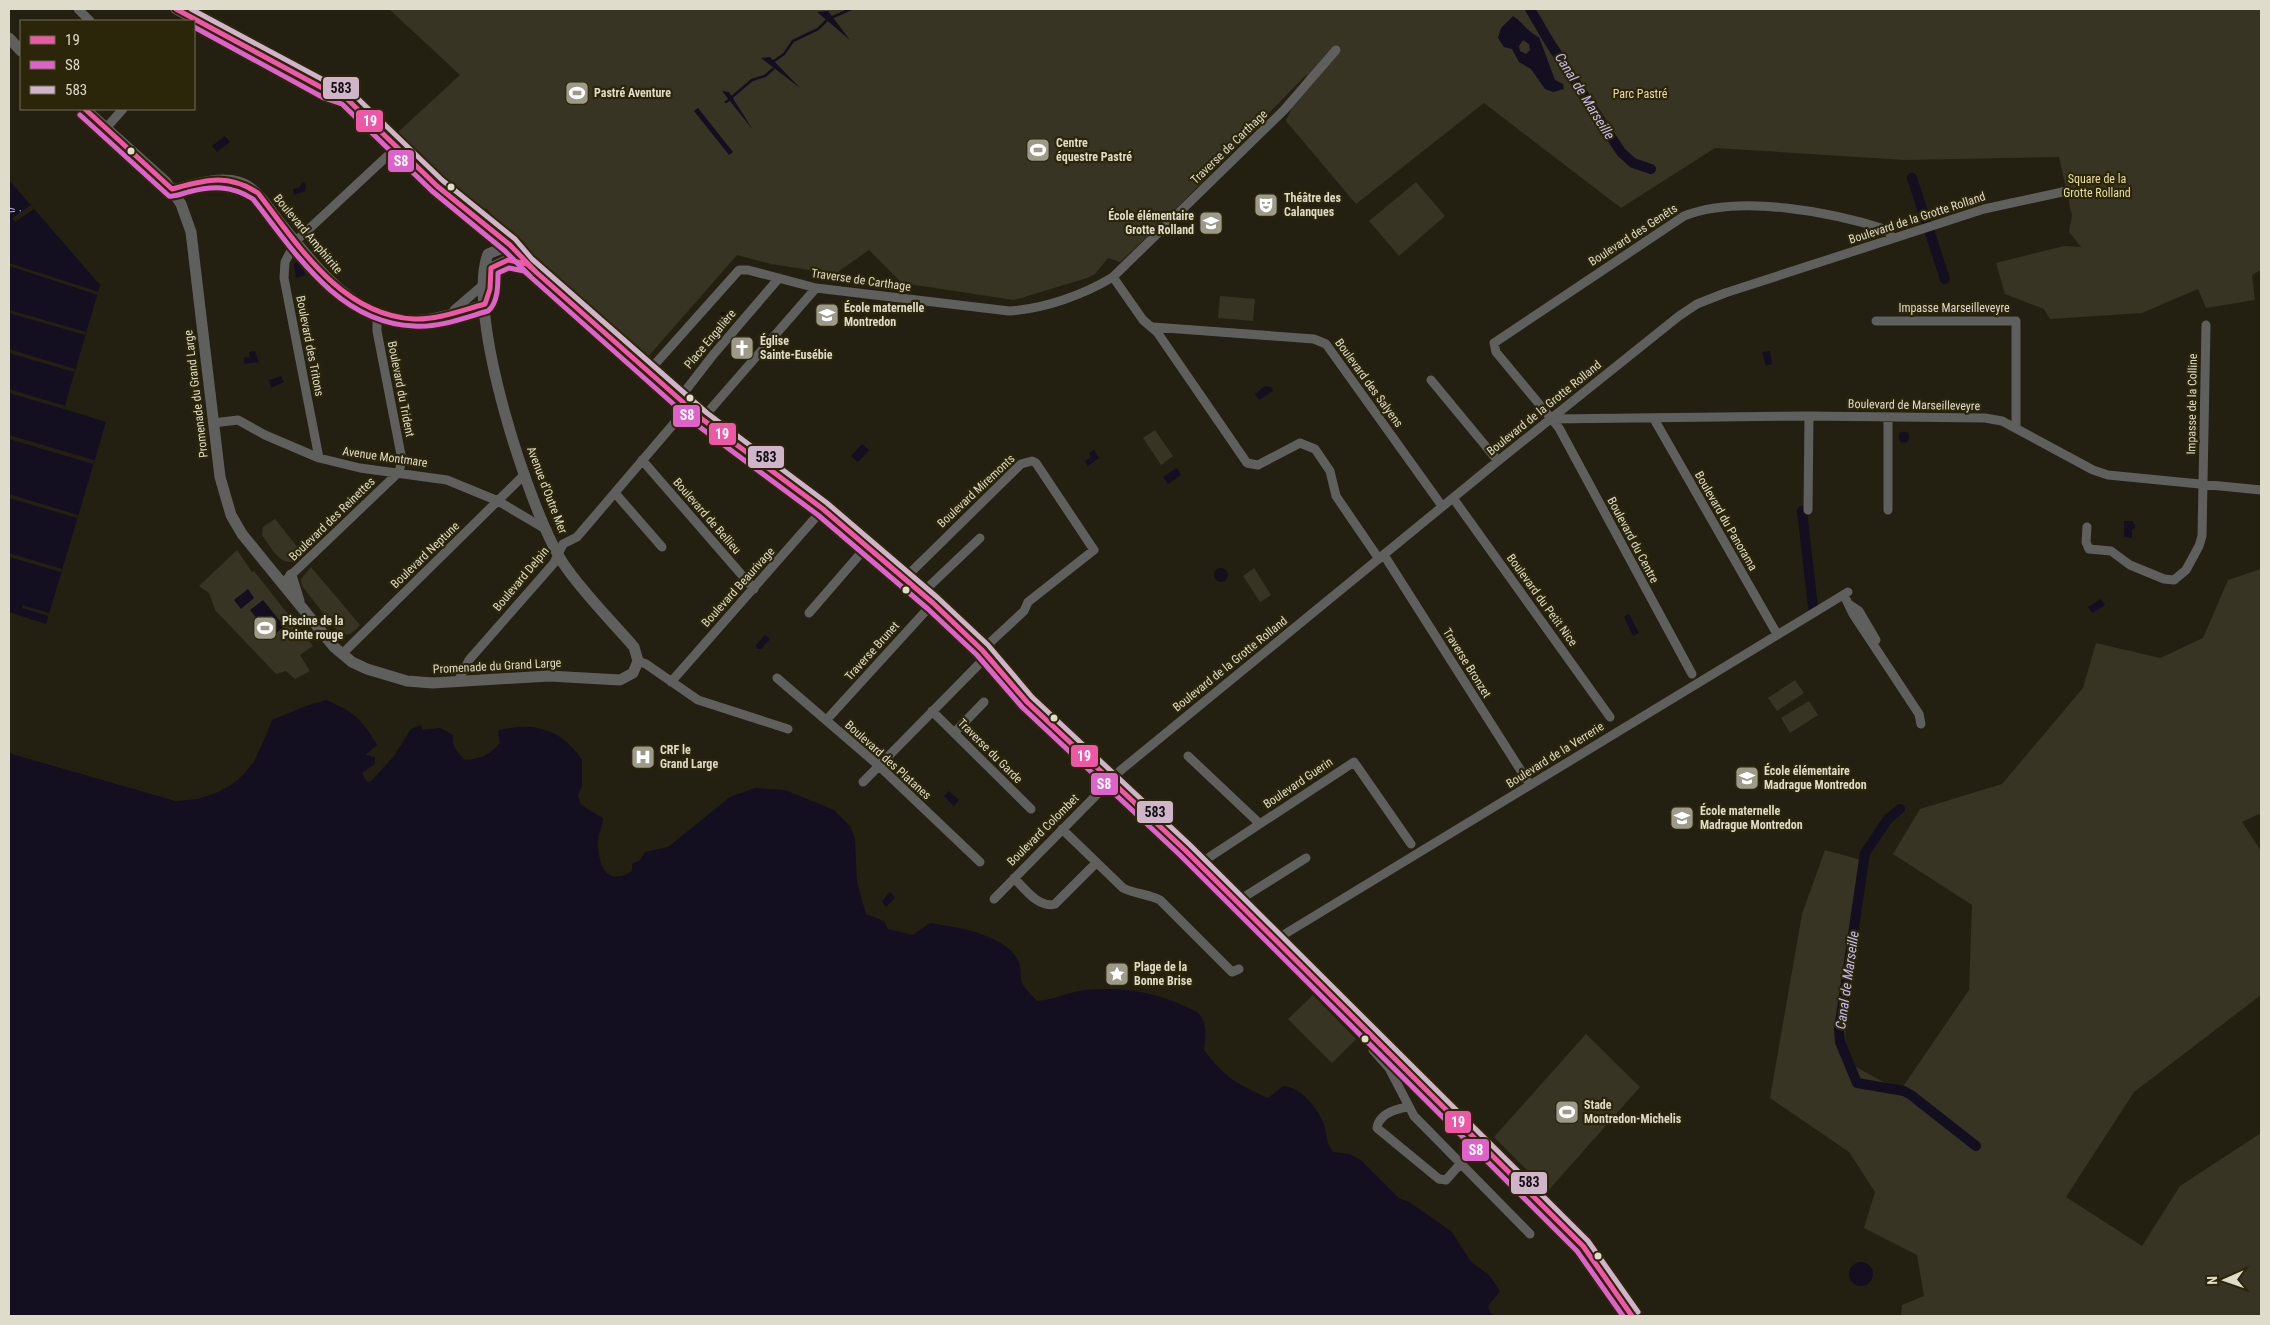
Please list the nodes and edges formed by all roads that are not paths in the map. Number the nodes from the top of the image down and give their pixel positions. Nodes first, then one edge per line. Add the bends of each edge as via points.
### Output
1 (78, 9) edge
2 (176, 9) edge
3 (89, 20) edge
4 (191, 20) edge
5 (196, 24) edge
6 (9, 38) edge
7 (20, 50) edge
8 (1336, 50) dead end
9 (85, 110) edge
10 (122, 110) edge
11 (106, 128) junction
12 (397, 147) junction
13 (172, 189) junction
14 (2067, 191) dead end
15 (483, 224) junction
16 (1892, 239) junction
17 (296, 241) junction
18 (510, 245) junction
19 (492, 251) junction
20 (527, 264) junction
21 (491, 268) junction
22 (1113, 277) junction
23 (779, 278) junction
24 (483, 285) junction
25 (816, 288) junction
26 (485, 304) junction
27 (454, 311) junction
28 (377, 312) junction
29 (1876, 321) dead end
30 (2206, 325) dead end
31 (1152, 327) junction
32 (648, 372) junction
33 (1431, 380) dead end
34 (684, 403) junction
35 (1809, 416) junction
36 (1888, 417) junction
37 (702, 419) junction
38 (1552, 419) junction
39 (1654, 419) junction
40 (213, 423) junction
41 (2016, 428) junction
42 (319, 458) junction
43 (642, 460) junction
44 (1498, 461) junction
45 (399, 472) junction
46 (525, 474) junction
47 (2204, 484) junction
48 (2261, 490) edge
49 (615, 493) junction
50 (1453, 498) junction
51 (498, 501) junction
52 (1442, 506) junction
53 (823, 509) junction
54 (1808, 510) dead end
55 (1888, 510) dead end
56 (2087, 527) dead end
57 (547, 530) junction
58 (980, 538) dead end
59 (867, 546) junction
60 (662, 547) dead end
61 (558, 554) junction
62 (1381, 557) junction
63 (291, 575) junction
64 (905, 578) junction
65 (282, 584) junction
66 (754, 589) junction
67 (922, 594) junction
68 (933, 603) junction
69 (301, 605) junction
70 (809, 614) dead end
71 (1777, 634) junction
72 (984, 653) junction
73 (342, 654) junction
74 (638, 661) junction
75 (1692, 674) dead end
76 (777, 678) dead end
77 (458, 681) junction
78 (671, 682) junction
79 (984, 702) dead end
80 (932, 711) junction
81 (830, 716) dead end
82 (1610, 717) dead end
83 (1921, 724) dead end
84 (788, 729) dead end
85 (954, 733) junction
86 (1188, 756) dead end
87 (878, 765) junction
88 (1110, 780) junction
89 (863, 782) dead end
90 (1530, 785) junction
91 (1031, 809) dead end
92 (1260, 824) junction
93 (1062, 829) junction
94 (1411, 844) dead end
95 (1306, 858) dead end
96 (980, 862) dead end
97 (1096, 863) junction
98 (1199, 864) junction
99 (1014, 878) junction
100 (994, 899) dead end
101 (1236, 902) junction
102 (1275, 940) junction
103 (1239, 969) dead end
104 (1377, 1040) junction
105 (1408, 1107) junction
106 (1460, 1163) junction
107 (1530, 1234) dead end
108 (1632, 1316) edge

1 - 3 street
2 - 4 street
5 - 12 street via 346,98
6 - 7 street
8 - 22 street, Traverse de Carthage via 1284,110
9 - 11 street, Promenade du Grand Large
10 - 11 street
11 - 13 street, Promenade du Grand Large
12 - 15 street
12 - 17 street
13 - 17 street, Boulevard Amphitrite via 217,178 241,182 258,193
13 - 40 street, Promenade du Grand Large via 191,232
14 - 16 street, Boulevard de la Grotte Rolland via 1984,209
15 - 18 street
15 - 19 street, Avenue d'Outre Mer via 491,236
16 - 38 street, Boulevard de la Grotte Rolland via 1697,304
16 - 38 street, Boulevard des Genêts via 1888,230 1846,217 1788,209 1725,206 1703,208 1684,216 1494,343 1496,352
17 - 28 street, Boulevard Amphitrite via 329,279
17 - 42 street, Boulevard des Tritons via 284,262 284,278
18 - 19 street
18 - 20 street
19 - 21 street, Avenue d'Outre Mer
19 - 24 street, Avenue d'Outre Mer via 486,260
20 - 21 street via 508,260
20 - 32 street
21 - 26 street, Avenue d'Outre Mer
22 - 25 street, Traverse de Carthage via 1081,293 1009,311
22 - 31 street via 1143,320
23 - 25 street, Traverse de Carthage
23 - 32 street, Traverse de Carthage via 739,270
23 - 34 street, Place Engalière
24 - 26 street, Avenue d'Outre Mer
24 - 27 street, Boulevard Amphitrite
25 - 37 street
26 - 27 street, Boulevard Amphitrite
26 - 46 street, Avenue d'Outre Mer via 500,396
27 - 28 street, Boulevard Amphitrite via 443,316 414,319
28 - 45 street, Boulevard du Trident via 377,331 402,460
29 - 41 street, Impasse Marseilleveyre via 2016,321
30 - 47 street, Impasse de la Colline
31 - 52 street, Boulevard des Salyens via 1314,339 1326,344
31 - 62 street via 1247,463 1258,465 1300,443 1315,449 1330,471 1336,496
32 - 34 street
33 - 44 street
34 - 37 street
34 - 43 street, Boulevard Delpin
35 - 36 street, Boulevard de Marseilleveyre
35 - 39 street, Boulevard de Marseilleveyre
35 - 54 street
36 - 41 street, Boulevard de Marseilleveyre via 1985,418
36 - 55 street
37 - 53 street
38 - 39 street, Boulevard de Marseilleveyre
38 - 44 street, Boulevard de la Grotte Rolland
38 - 75 street, Boulevard du Centre
39 - 71 street, Boulevard du Panorama
40 - 42 street, Avenue Montmare via 238,420
40 - 65 street, Promenade du Grand Large via 221,482 231,515
41 - 47 street, Boulevard de Marseilleveyre via 2100,473
42 - 45 street, Avenue Montmare via 360,468
43 - 49 street, Boulevard Delpin
43 - 66 street, Boulevard de Bellieu
44 - 50 street, Boulevard de la Grotte Rolland
45 - 51 street, Avenue Montmare via 447,480
45 - 63 street, Boulevard des Reinettes
46 - 51 street, Boulevard Neptune
46 - 57 street, Avenue d'Outre Mer
47 - 48 street, Boulevard de Marseilleveyre
47 - 56 street, Impasse de la Colline via 2201,541 2186,570 2178,578 2164,579 2130,565 2111,551 2089,549
49 - 60 street
49 - 61 street, Boulevard Delpin via 576,537 563,544
50 - 52 street, Boulevard de la Grotte Rolland
50 - 82 street, Boulevard du Petit Nice
51 - 57 street, Avenue Montmare
51 - 73 street, Boulevard Neptune
52 - 62 street, Boulevard de la Grotte Rolland
53 - 59 street
53 - 66 street, Boulevard Beaurivage
57 - 61 street, Avenue d'Outre Mer
58 - 67 street
59 - 64 street
59 - 70 street
61 - 74 street, Avenue d'Outre Mer via 577,582 634,647
61 - 77 street, Boulevard Delpin via 554,563 469,660
62 - 88 street, Boulevard de la Grotte Rolland
62 - 90 street, Traverse Bronzet
63 - 65 street, Boulevard des Reinettes
63 - 69 street, Promenade du Grand Large
64 - 67 street
64 - 72 street, Boulevard Miremonts via 1021,464 1032,461 1036,464 1094,550 1028,602 1024,611
65 - 69 street, Promenade du Grand Large
66 - 78 street, Boulevard Beaurivage
67 - 68 street
68 - 72 street
68 - 81 street, Traverse Brunet
69 - 73 street, Promenade du Grand Large
71 - 83 street, Boulevard de la Verrerie via 1846,593 1853,614 1889,671 1895,675 1919,714
71 - 90 street, Boulevard de la Verrerie
72 - 80 street
72 - 88 street via 1027,702
73 - 77 street, Promenade du Grand Large via 367,669 398,679 433,683
74 - 77 street, Promenade du Grand Large via 632,673 620,680 549,676
74 - 78 street
76 - 87 street, Boulevard des Platanes
78 - 84 street via 698,700
79 - 85 street
80 - 85 street, Traverse du Garde
80 - 87 street
85 - 91 street, Traverse du Garde
86 - 92 street
87 - 89 street
87 - 96 street, Boulevard des Platanes
88 - 93 street, Boulevard Colombet
88 - 98 street
90 - 102 street, Boulevard de la Verrerie
92 - 94 street, Boulevard Guerin via 1354,762
92 - 98 street, Boulevard Guerin
93 - 97 street
93 - 99 street, Boulevard Colombet
95 - 101 street
97 - 99 street via 1049,906 1042,904
97 - 103 street via 1123,888 1160,900 1232,972
98 - 101 street
99 - 100 street, Boulevard Colombet
101 - 102 street
102 - 104 street
104 - 105 street via 1373,1050 1389,1068
104 - 108 street via 1583,1246
105 - 106 street
105 - 106 street via 1388,1112 1377,1128 1439,1180 1446,1180
106 - 107 street

